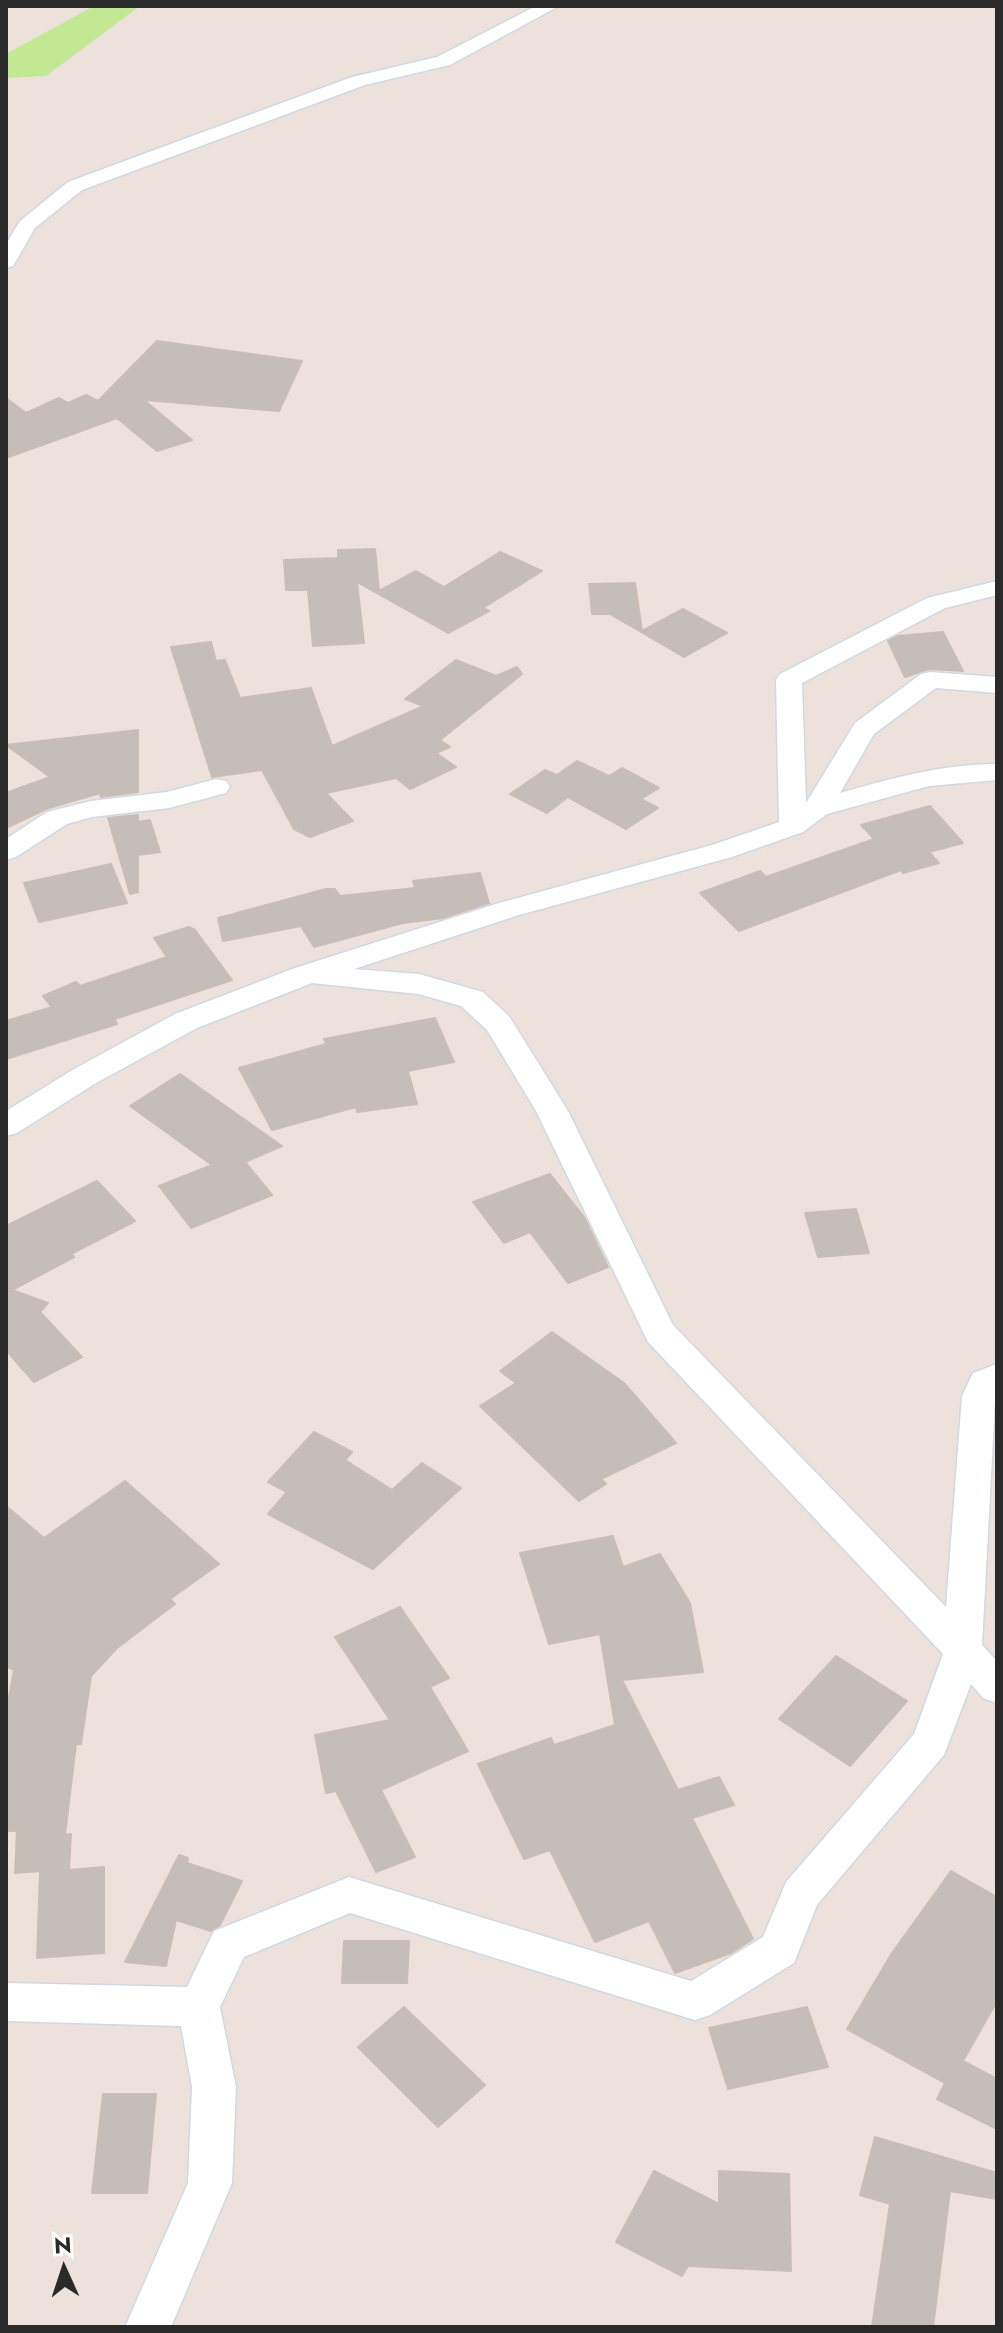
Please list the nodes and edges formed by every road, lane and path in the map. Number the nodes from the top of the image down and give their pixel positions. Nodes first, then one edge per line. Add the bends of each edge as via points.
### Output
1 (550, 6) edge
2 (6, 262) edge
3 (997, 588) edge
4 (997, 685) edge
5 (997, 772) edge
6 (216, 787) dead end
7 (817, 808) junction
8 (793, 826) junction
9 (6, 851) edge
10 (305, 975) junction
11 (6, 1125) edge
12 (997, 1377) edge
13 (963, 1652) junction
14 (997, 1687) edge
15 (6, 2002) edge
16 (199, 2007) junction
17 (148, 2327) edge

1 - 2 street via 443,61 359,81 75,186 27,225
3 - 8 street via 936,603 789,680
4 - 7 street via 930,680 864,729
5 - 7 street via 973,771 907,784
6 - 9 street via 57,818
7 - 8 street
8 - 10 street
10 - 11 street via 186,1021
10 - 13 street via 419,984 472,999 498,1023 552,1111 660,1333
12 - 13 street via 985,1382 979,1396
13 - 14 street
13 - 16 street via 930,1743 800,1895 779,1950 695,2001 349,1895 229,1944
15 - 16 street
16 - 17 street via 214,2087 210,2183

